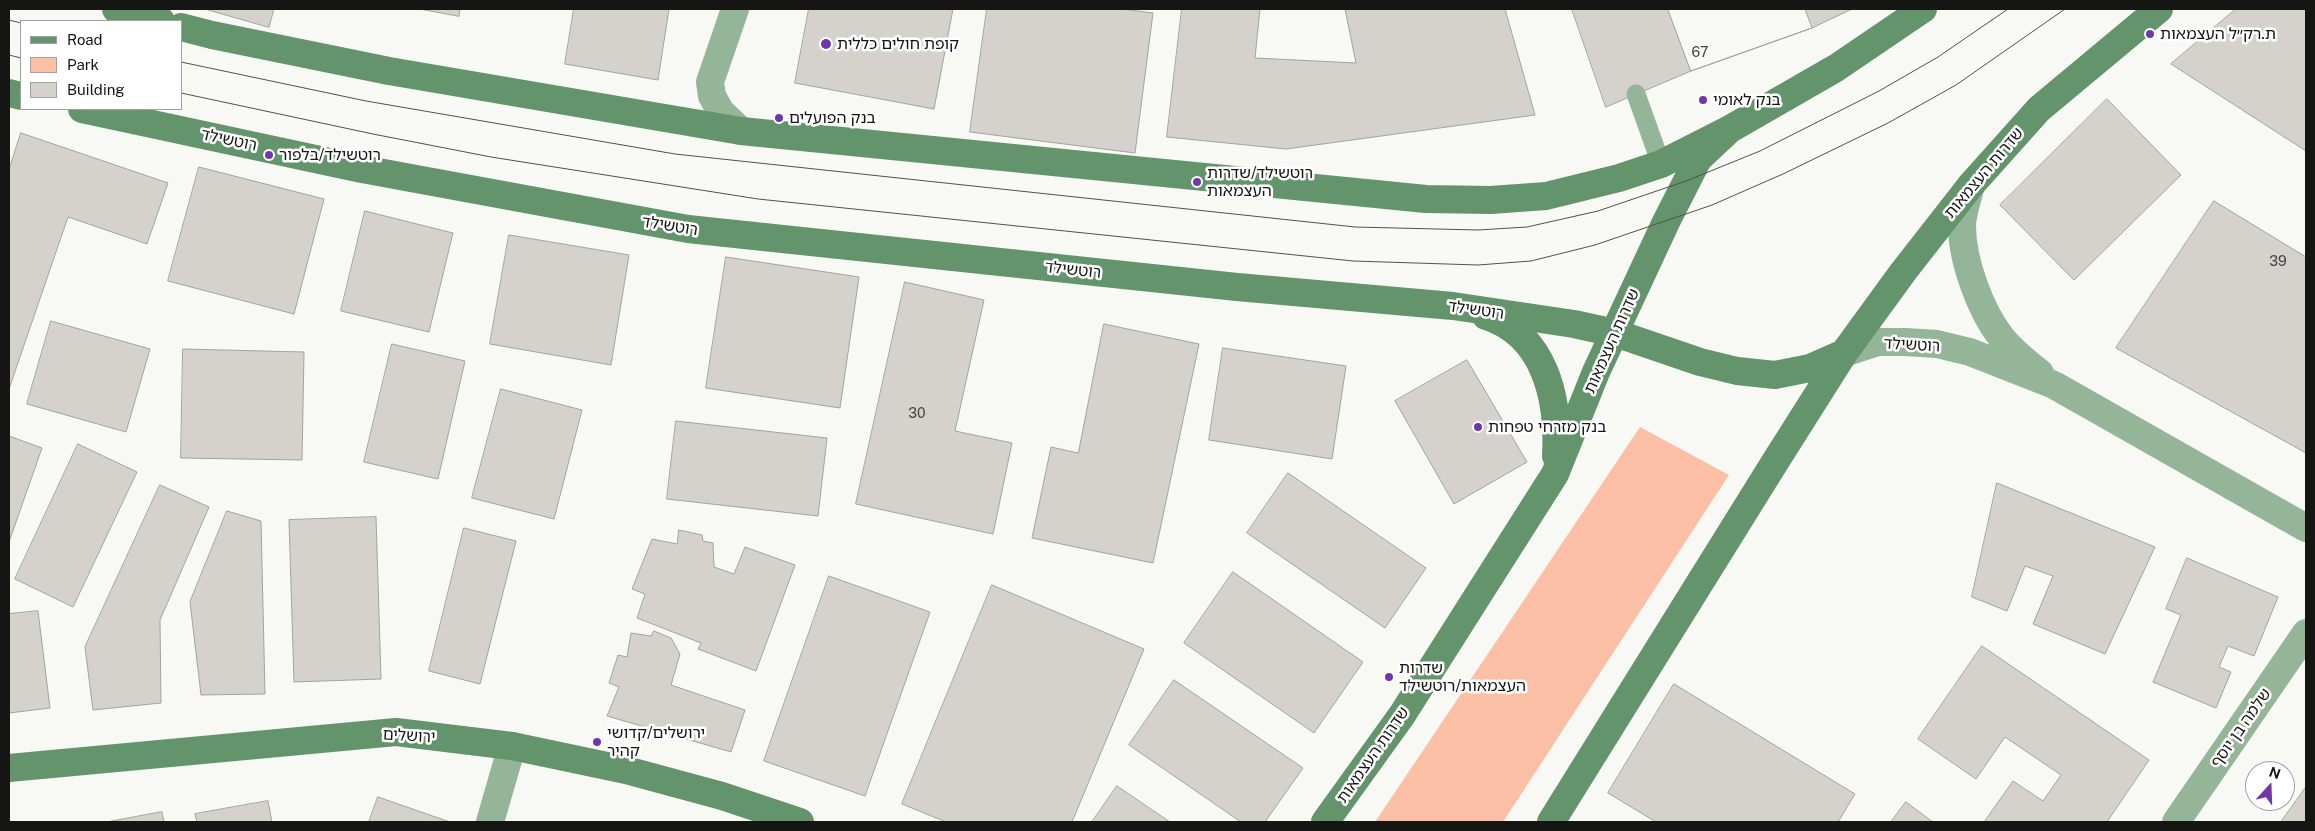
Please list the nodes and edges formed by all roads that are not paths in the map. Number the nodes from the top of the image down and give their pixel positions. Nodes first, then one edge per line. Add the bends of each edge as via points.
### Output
1 (116, 9) edge
2 (735, 9) edge
3 (1923, 9) edge
4 (2159, 9) edge
5 (158, 20) edge
6 (182, 27) edge
7 (1636, 94) dead end
8 (87, 110) edge
9 (1730, 129) junction
10 (741, 131) junction
11 (1661, 164) junction
12 (1971, 185) junction
13 (1453, 306) junction
14 (1615, 333) junction
15 (1844, 354) junction
16 (2054, 385) junction
17 (1554, 474) junction
18 (2306, 528) edge
19 (2306, 633) edge
20 (512, 746) junction
21 (9, 768) edge
22 (490, 822) edge
23 (800, 822) edge
24 (1325, 822) edge
25 (1551, 822) edge
26 (2176, 822) edge

1 - 5 street
2 - 10 street via 710,82 712,96 720,112
3 - 9 street, שדרות העצמאות via 1836,68
4 - 12 street, שדרות העצמאות via 2039,109
6 - 10 street via 389,71
7 - 11 lane
8 - 13 street, רוטשילד via 362,169 688,229 1207,284
9 - 11 street
9 - 14 street, שדרות העצמאות via 1698,159
10 - 11 street via 1426,199 1491,200 1546,196
12 - 15 street, שדרות העצמאות
12 - 16 street, רוטשילד via 1962,224 1963,251 1972,284 2000,336
13 - 14 street, רוטשילד
13 - 17 street via 1502,321 1525,341 1540,362 1557,420
14 - 15 street, רוטשילד via 1700,362 1737,371 1775,375 1810,368
14 - 17 street, שדרות העצמאות
15 - 16 street, רוטשילד via 1878,342 1937,344 1970,352
15 - 25 street, שדרות העצמאות
16 - 18 street, רוטשילד
17 - 24 street, שדרות העצמאות via 1402,715
19 - 26 street, שלמה בן יוסף
20 - 21 street, ירושלים via 396,732
20 - 22 street
20 - 23 street, ירושלים via 635,773 722,796

